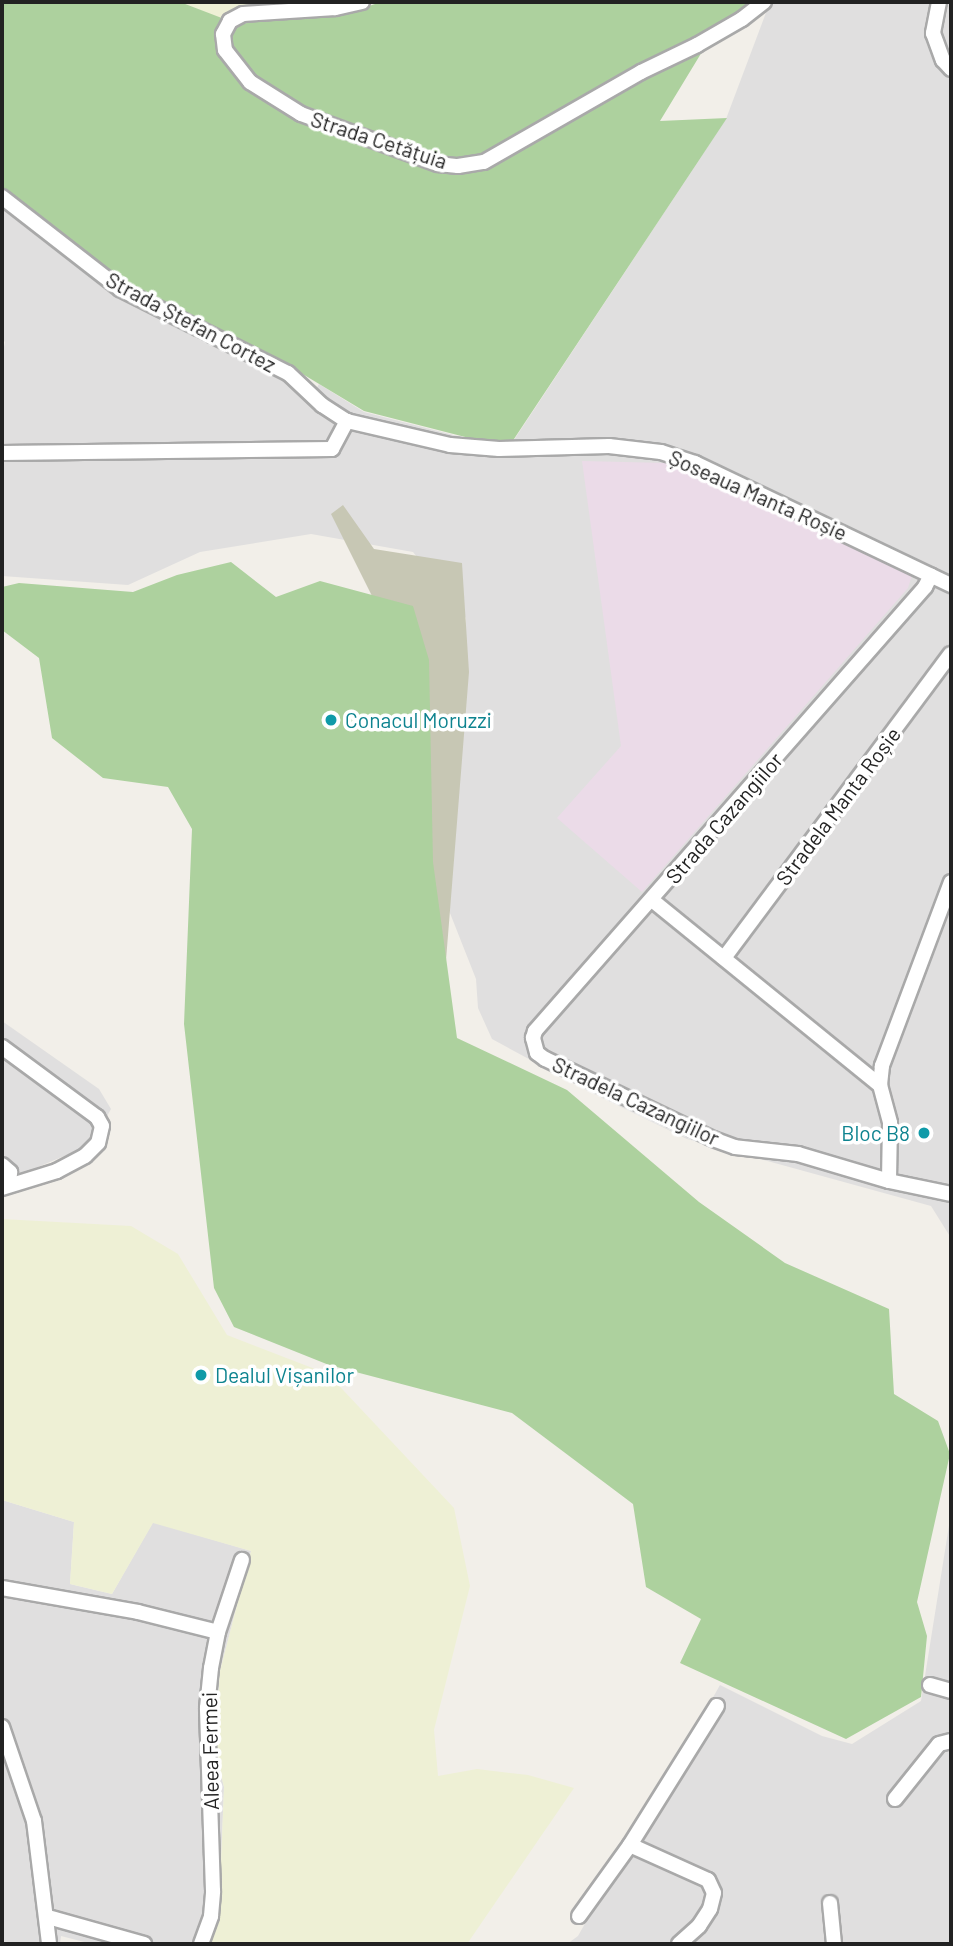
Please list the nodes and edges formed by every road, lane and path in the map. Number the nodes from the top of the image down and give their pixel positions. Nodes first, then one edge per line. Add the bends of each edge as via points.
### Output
1 (362, 2) edge
2 (764, 2) edge
3 (939, 2) edge
4 (310, 6) edge
5 (951, 69) edge
6 (2, 197) edge
7 (346, 421) junction
8 (2, 453) edge
9 (931, 575) junction
10 (951, 585) edge
11 (951, 654) edge
12 (951, 882) edge
13 (652, 900) junction
14 (724, 958) junction
15 (2, 1047) edge
16 (880, 1085) junction
17 (2, 1165) edge
18 (889, 1181) junction
19 (6, 1186) edge
20 (951, 1194) edge
21 (242, 1560) dead end
22 (2, 1588) edge
23 (216, 1632) junction
24 (930, 1685) dead end
25 (951, 1690) edge
26 (717, 1706) dead end
27 (2, 1727) edge
28 (951, 1741) edge
29 (895, 1799) dead end
30 (630, 1845) junction
31 (830, 1903) dead end
32 (579, 1916) dead end
33 (48, 1917) junction
34 (49, 1944) edge
35 (144, 1944) edge
36 (201, 1944) edge
37 (679, 1944) edge
38 (834, 1944) edge

1 - 4 street, Strada Cetățuia
2 - 4 street, Strada Cetățuia via 743,19 484,162 458,166 438,164 301,114 250,82 235,67 225,50 223,34 230,21 243,13
3 - 5 street via 933,33
6 - 7 street, Strada Ștefan Cortez via 120,289 288,373
7 - 8 street via 332,449
7 - 9 street, Șoseaua Manta Roșie via 450,445 499,449 609,446 661,452 695,463
9 - 10 street, Șoseaua Manta Roșie
9 - 13 street, Strada Cazangiilor
11 - 14 street, Stradela Manta Roșie
12 - 16 street via 882,1066
13 - 14 street, Strada Cazangiilor
13 - 18 street, Stradela Cazangiilor via 535,1031 537,1053 713,1139 765,1152 798,1154
14 - 16 street, Strada Cazangiilor
15 - 19 street via 97,1117 102,1126 101,1135 85,1156 57,1171
16 - 18 street via 890,1123
17 - 19 street via 10,1172
18 - 20 street
21 - 23 street, Aleea Fermei
22 - 23 street via 138,1612
23 - 36 street, Aleea Fermei via 207,1709 213,1891 211,1916
24 - 25 street
26 - 30 street
27 - 33 street via 34,1822
28 - 29 street via 939,1744
30 - 32 street
30 - 37 street via 708,1880 714,1893 710,1909
31 - 38 street
33 - 34 street
33 - 35 street

